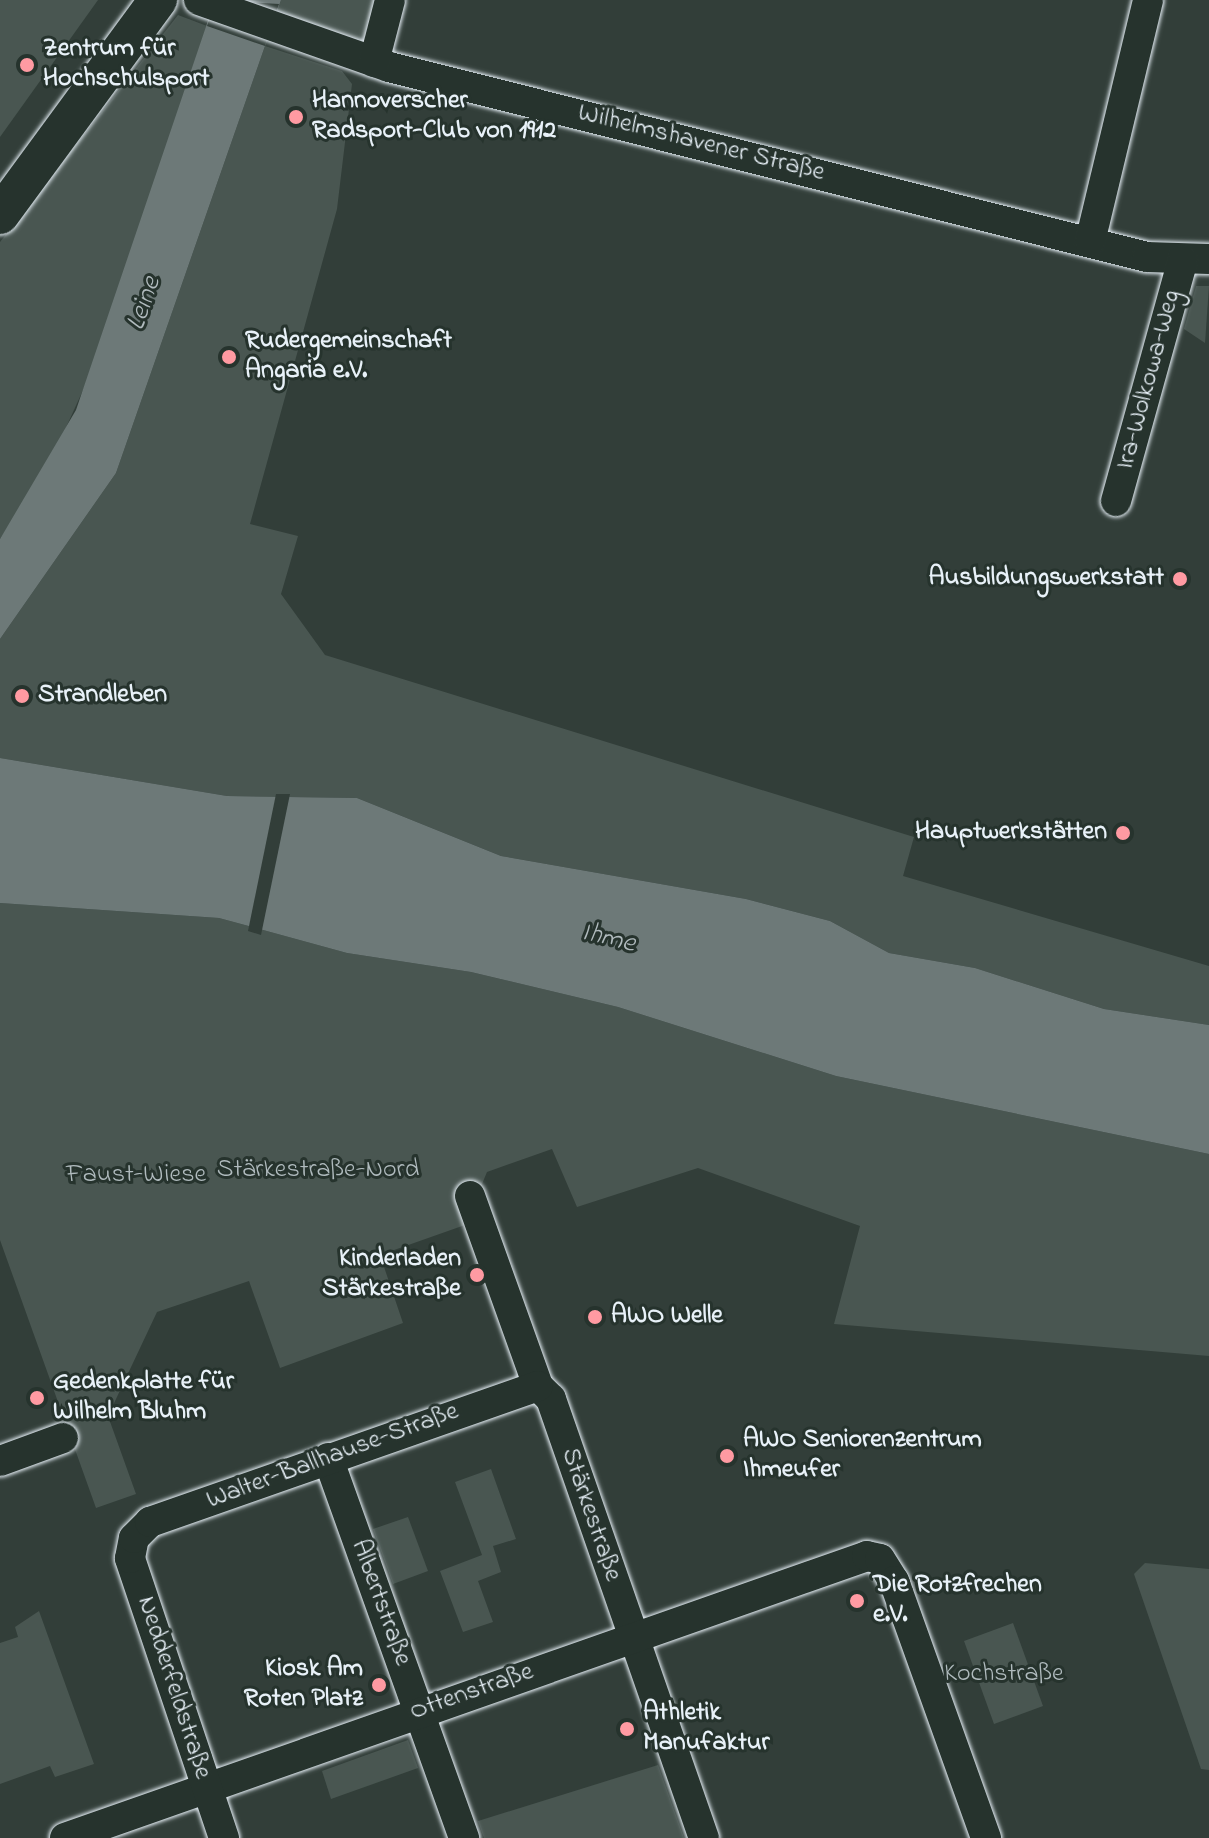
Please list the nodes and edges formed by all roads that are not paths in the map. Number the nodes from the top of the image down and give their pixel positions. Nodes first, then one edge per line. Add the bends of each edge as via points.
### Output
1 (129, 0) edge
2 (143, 0) edge
3 (158, 0) edge
4 (199, 0) edge
5 (390, 0) edge
6 (1148, 0) edge
7 (374, 62) junction
8 (0, 180) edge
9 (0, 197) edge
10 (0, 215) edge
11 (1090, 242) junction
12 (1196, 259) edge
13 (1116, 501) dead end
14 (470, 1196) dead end
15 (538, 1386) junction
16 (63, 1438) dead end
17 (328, 1458) junction
18 (0, 1461) edge
19 (134, 1538) joint
20 (632, 1637) junction
21 (419, 1711) junction
22 (206, 1789) junction
23 (65, 1838) edge
24 (224, 1838) edge
25 (464, 1838) edge
26 (704, 1838) edge
27 (986, 1838) edge

1 - 8 main road
2 - 9 street
3 - 10 main road
4 - 7 street, Wilhelmshavener Straße
5 - 7 street
6 - 11 street
7 - 11 street, Wilhelmshavener Straße
11 - 12 street, Wilhelmshavener Straße
12 - 13 street, Ira-Wolkowa-Weg
14 - 15 street, Stärkestraße via 488,1270
15 - 17 street, Walter-Ballhause-Straße
15 - 20 street, Stärkestraße via 551,1399
16 - 18 street
17 - 19 street, Walter-Ballhause-Straße via 150,1522
17 - 21 street, Albertstraße
19 - 22 street, Nedderfeldstraße via 130,1558
20 - 21 street, Ottenstraße
20 - 26 street, Stärkestraße
20 - 27 street, Ottenstraße via 851,1558 880,1559
21 - 22 street, Ottenstraße
21 - 25 street, Albertstraße
22 - 23 street, Ottenstraße
22 - 24 street, Nedderfeldstraße

